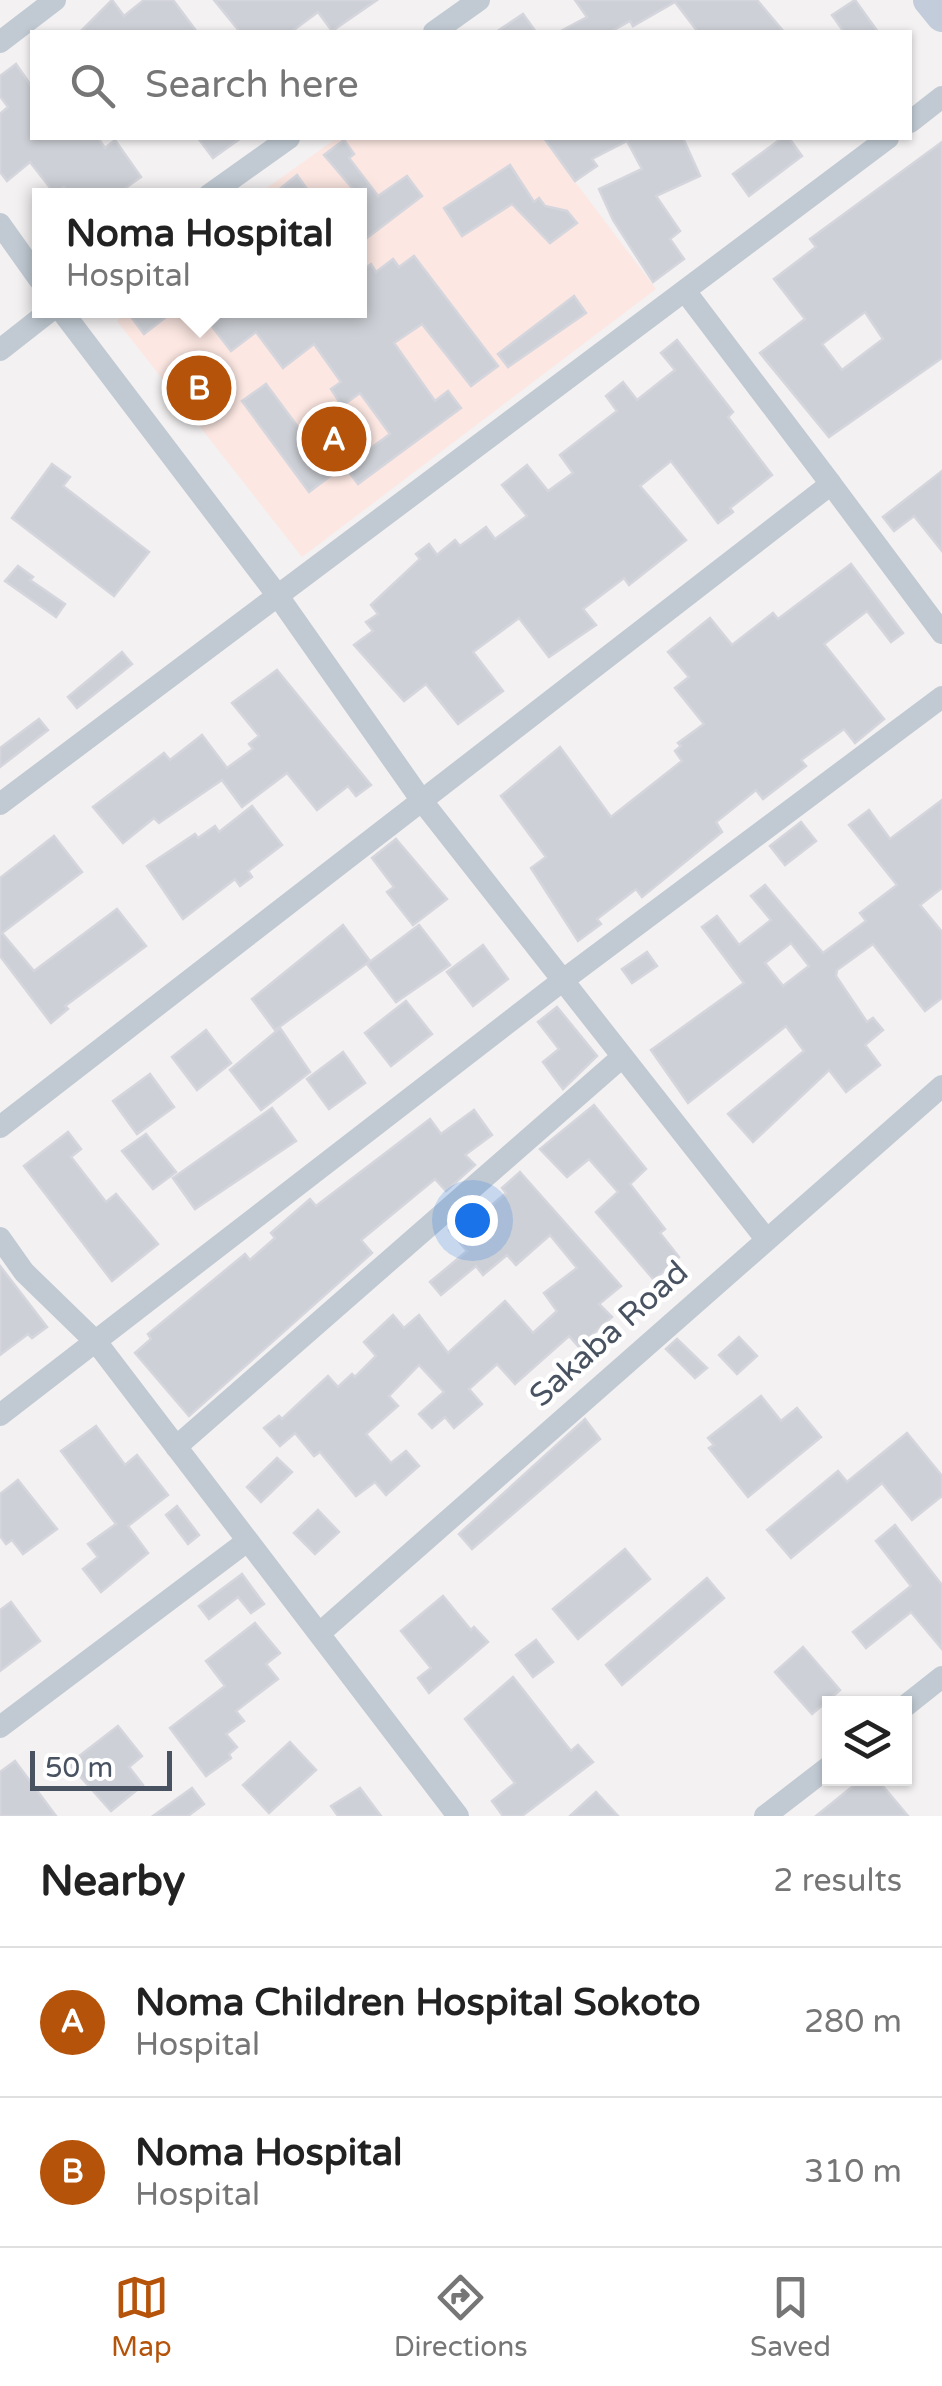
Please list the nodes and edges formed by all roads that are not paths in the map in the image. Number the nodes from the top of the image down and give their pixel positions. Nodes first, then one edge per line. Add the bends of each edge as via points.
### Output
1 (55, 0) edge
2 (479, 0) edge
3 (929, 0) edge
4 (942, 16) edge
5 (437, 30) edge
6 (0, 42) edge
7 (942, 97) edge
8 (912, 120) edge
9 (286, 140) edge
10 (885, 140) edge
11 (220, 188) edge
12 (0, 224) edge
13 (32, 270) edge
14 (685, 291) junction
15 (41, 318) edge
16 (67, 318) edge
17 (0, 350) edge
18 (832, 484) junction
19 (278, 596) junction
20 (942, 632) edge
21 (942, 697) edge
22 (422, 802) junction
23 (0, 804) edge
24 (562, 982) junction
25 (621, 1058) junction
26 (942, 1086) edge
27 (0, 1128) edge
28 (0, 1238) edge
29 (766, 1238) junction
30 (97, 1343) junction
31 (0, 1415) edge
32 (176, 1448) junction
33 (246, 1542) junction
34 (322, 1632) junction
35 (942, 1677) edge
36 (912, 1700) edge
37 (0, 1727) edge
38 (822, 1772) edge
39 (458, 1816) edge
40 (765, 1816) edge

1 - 6 street
2 - 5 street
3 - 4 main road
7 - 8 street
9 - 11 street
10 - 14 street
12 - 13 street
14 - 18 street
14 - 19 street
15 - 17 street
16 - 19 street
18 - 20 street
18 - 22 street
19 - 22 street
19 - 23 street
21 - 24 street
22 - 24 street
22 - 27 street
24 - 25 street
24 - 30 street
25 - 29 street
25 - 32 street
26 - 29 street, Sakaba Road
28 - 30 street via 24,1272
29 - 34 street, Sakaba Road
30 - 31 street
30 - 32 street
32 - 33 street
33 - 34 street
33 - 37 street
34 - 39 street
35 - 36 street
38 - 40 street

